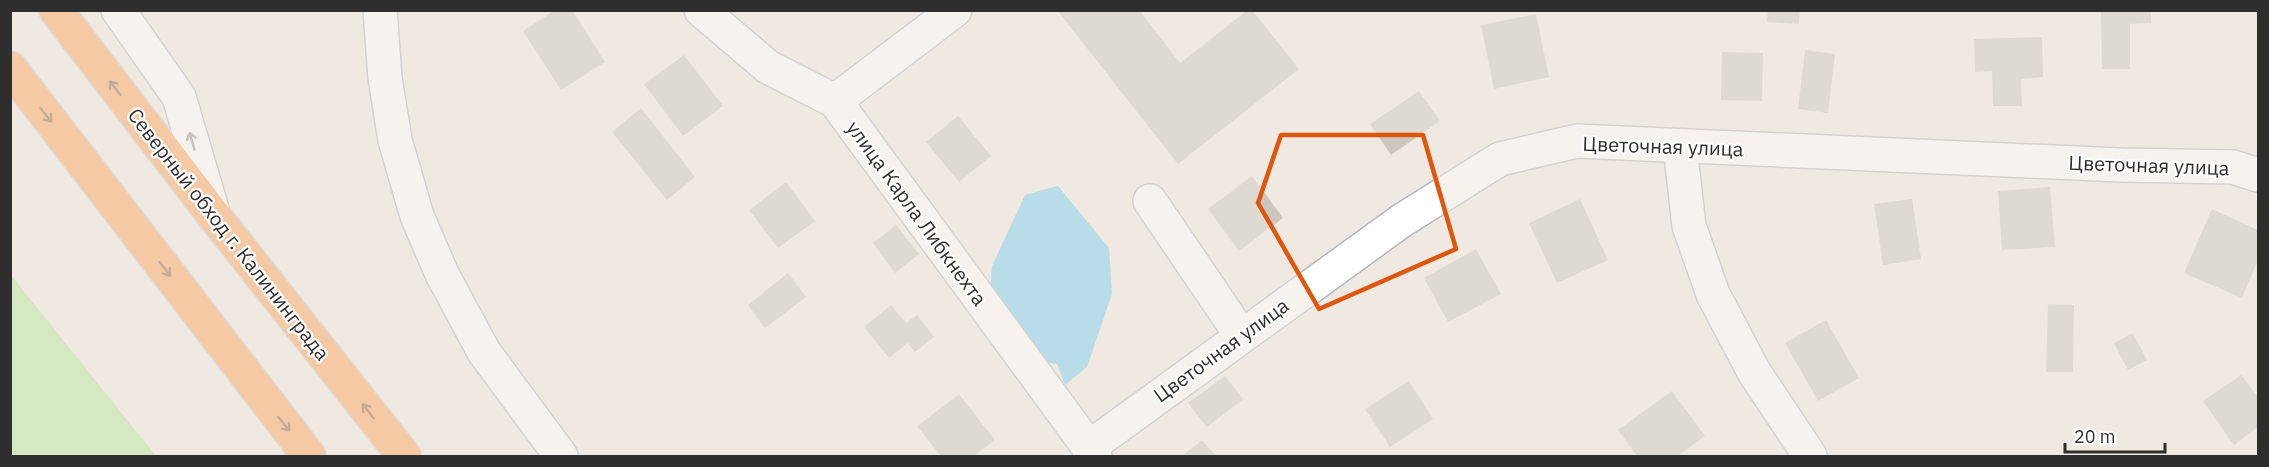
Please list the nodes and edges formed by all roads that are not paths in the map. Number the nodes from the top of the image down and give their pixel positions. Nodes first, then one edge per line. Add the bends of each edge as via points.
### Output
1 (56, 10) edge
2 (117, 10) edge
3 (380, 10) edge
4 (701, 10) edge
5 (955, 10) edge
6 (10, 68) edge
7 (835, 100) junction
8 (1680, 147) junction
9 (2259, 175) edge
10 (1150, 201) dead end
11 (215, 217) junction
12 (1241, 335) junction
13 (1092, 452) edge
14 (309, 456) edge
15 (404, 456) edge
16 (561, 456) edge
17 (1810, 456) edge

11 -> 1 highway, Северный обход г. Калининграда
11 -> 2 street via 179,97
3 - 16 street via 394,140 417,216 442,274 484,352
4 - 7 street, улица Карла Либкнехта via 768,67
5 - 7 street
6 -> 14 highway
7 - 13 street, улица Карла Либкнехта
8 - 9 street, Цветочная улица via 2233,167
8 - 12 street, Цветочная улица via 1577,141 1500,159 1401,221
8 - 17 street via 1689,226 1713,294 1754,372
10 - 12 street
15 -> 11 highway, Северный обход г. Калининграда
12 - 13 street, Цветочная улица

